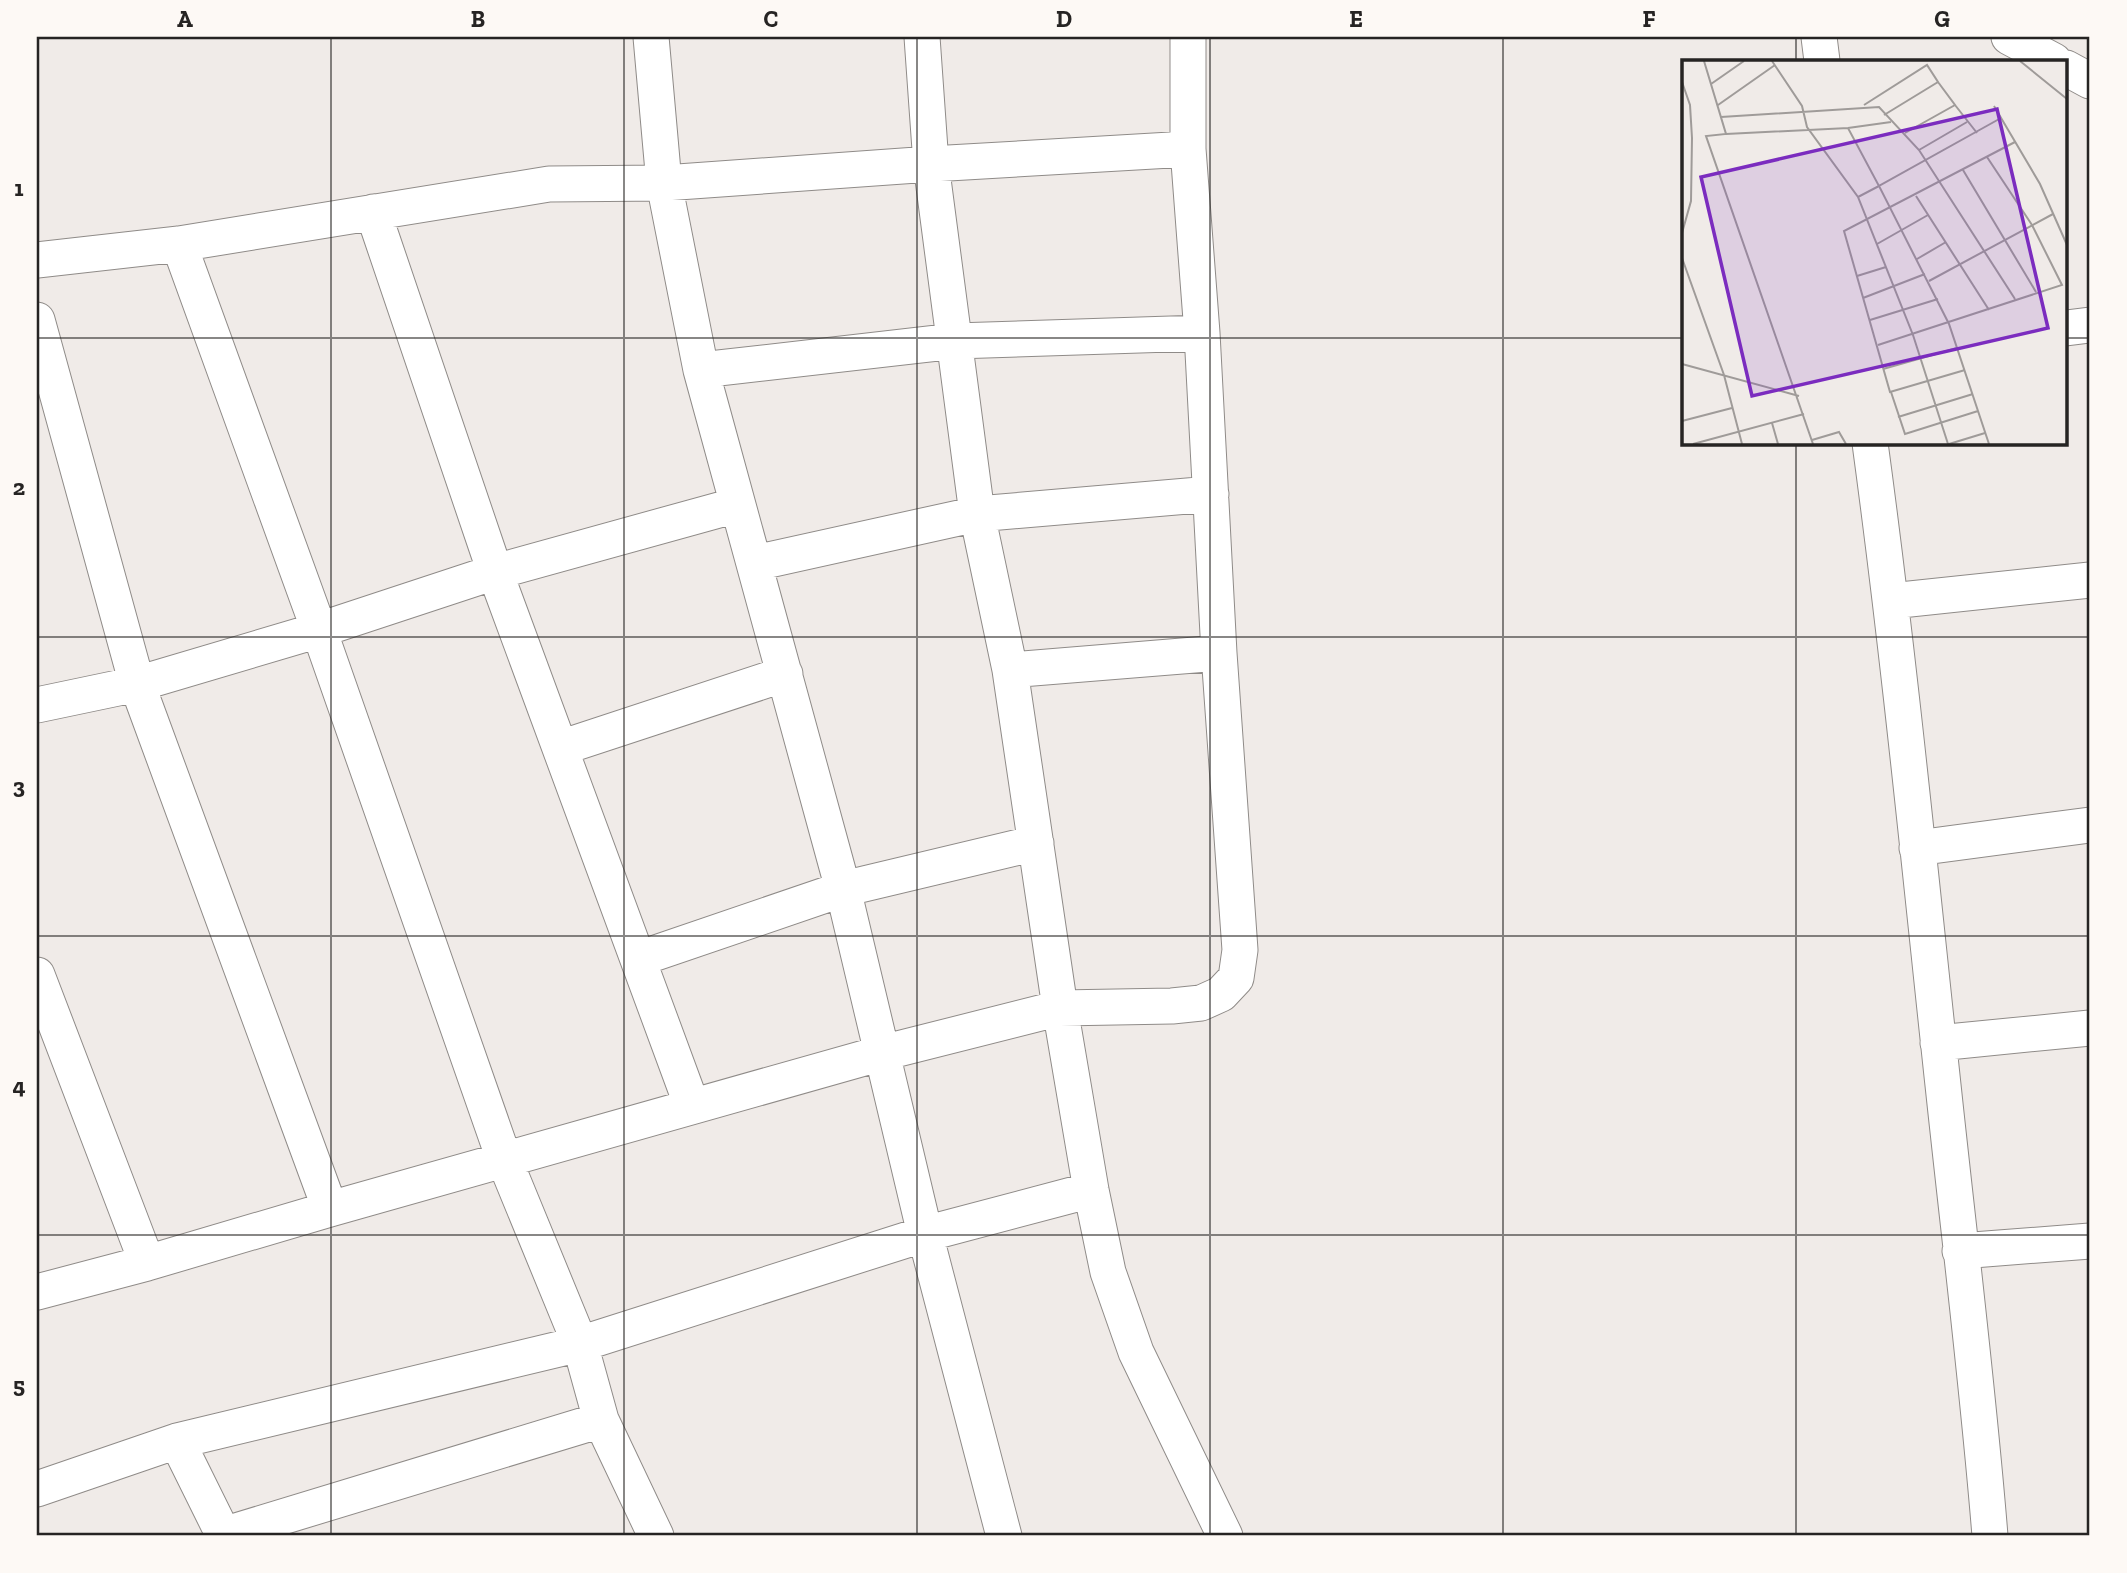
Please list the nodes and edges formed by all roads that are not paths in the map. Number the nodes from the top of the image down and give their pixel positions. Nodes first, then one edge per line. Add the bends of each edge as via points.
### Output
1 (651, 37) edge
2 (922, 37) edge
3 (1188, 37) edge
4 (1819, 37) edge
5 (2008, 37) edge
6 (1822, 60) edge
7 (2052, 60) edge
8 (2068, 69) edge
9 (2090, 81) edge
10 (1188, 149) junction
11 (931, 164) junction
12 (664, 183) junction
13 (373, 212) junction
14 (179, 244) junction
15 (37, 260) edge
16 (37, 320) edge
17 (2090, 325) edge
18 (2068, 328) edge
19 (1202, 333) junction
20 (955, 341) junction
21 (701, 370) junction
22 (1870, 444) edge
23 (1211, 494) junction
24 (737, 505) junction
25 (977, 514) junction
26 (755, 563) junction
27 (495, 572) junction
28 (2090, 580) edge
29 (1891, 601) junction
30 (319, 630) junction
31 (1219, 653) junction
32 (1010, 670) junction
33 (785, 674) junction
34 (137, 684) junction
35 (37, 705) edge
36 (560, 748) junction
37 (2090, 825) edge
38 (1035, 844) junction
39 (1917, 848) junction
40 (843, 889) junction
41 (638, 959) junction
42 (37, 975) edge
43 (1060, 1008) junction
44 (2090, 1028) edge
45 (1938, 1043) junction
46 (882, 1053) junction
47 (692, 1107) junction
48 (504, 1159) junction
49 (1091, 1190) junction
50 (330, 1209) junction
51 (925, 1234) junction
52 (2090, 1241) edge
53 (1960, 1251) junction
54 (147, 1264) junction
55 (37, 1292) edge
56 (580, 1344) junction
57 (601, 1420) junction
58 (177, 1441) junction
59 (37, 1489) edge
60 (224, 1536) edge
61 (656, 1536) edge
62 (1004, 1536) edge
63 (1225, 1536) edge
64 (1990, 1536) edge

1 - 12 street
2 - 11 street
3 - 10 street
4 - 6 street
5 - 7 street
8 - 9 street
10 - 11 street
10 - 19 street
11 - 12 street
11 - 20 street
12 - 13 street via 549,184
12 - 21 street
13 - 14 street
13 - 27 street
14 - 15 street
14 - 30 street
16 - 34 street
17 - 18 street
19 - 20 street
19 - 23 street
20 - 21 street
20 - 25 street
21 - 24 street
22 - 29 street
23 - 25 street
23 - 31 street
24 - 26 street
24 - 27 street
25 - 26 street
25 - 32 street
26 - 33 street
27 - 30 street
27 - 36 street
28 - 29 street
29 - 39 street
30 - 34 street
30 - 48 street
31 - 32 street
31 - 43 street via 1240,950 1236,978 1221,994 1200,1003
32 - 38 street
33 - 36 street
33 - 40 street
34 - 35 street
34 - 50 street
36 - 41 street
37 - 39 street
38 - 40 street
38 - 43 street
39 - 45 street
40 - 41 street
40 - 46 street
41 - 47 street
42 - 54 street
43 - 46 street
43 - 49 street
44 - 45 street
45 - 53 street
46 - 47 street
46 - 51 street
47 - 48 street
48 - 50 street
48 - 56 street
49 - 51 street
49 - 63 street via 1108,1272 1136,1352
50 - 54 street
51 - 56 street
51 - 62 street
52 - 53 street
53 - 64 street
54 - 55 street
56 - 57 street
56 - 58 street
57 - 60 street
57 - 61 street
58 - 59 street
58 - 60 street

